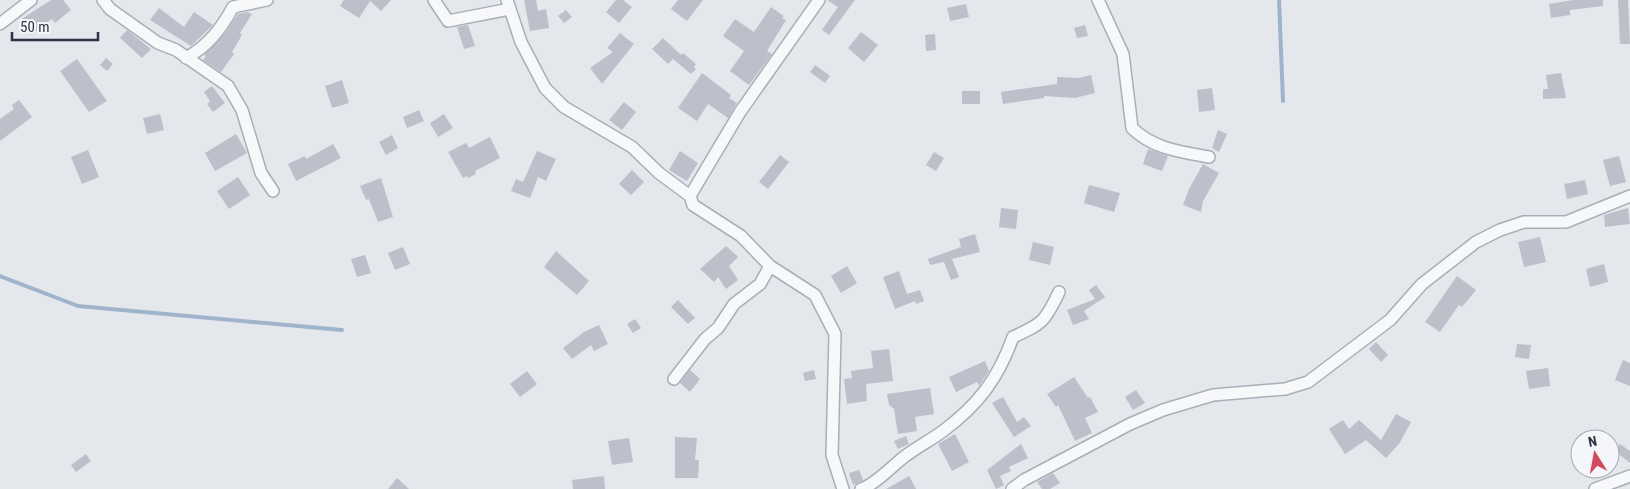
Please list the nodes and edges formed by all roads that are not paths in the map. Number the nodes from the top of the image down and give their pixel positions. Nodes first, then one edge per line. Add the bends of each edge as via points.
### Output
1 (31, 0) edge
2 (103, 0) edge
3 (267, 0) edge
4 (434, 0) edge
5 (819, 0) edge
6 (1098, 0) edge
7 (508, 4) edge
8 (0, 24) edge
9 (186, 58) junction
10 (1209, 157) dead end
11 (273, 191) dead end
12 (690, 196) junction
13 (1630, 196) edge
14 (770, 266) junction
15 (1059, 292) dead end
16 (674, 379) dead end
17 (1630, 476) edge
18 (843, 489) edge
19 (861, 489) edge
20 (1012, 489) edge
21 (1595, 489) edge

1 - 8 street
2 - 9 street via 110,9 158,43
3 - 9 street via 233,7 224,24 203,49
4 - 7 street via 448,21
5 - 12 street via 740,112
6 - 10 street via 1123,54 1132,128 1165,148
7 - 12 street via 521,42 545,88 564,107 632,147
9 - 11 street via 228,86 242,110 261,173
12 - 14 street via 693,206 741,236
13 - 20 street via 1566,222 1524,222 1476,242 1422,284 1390,320 1308,382 1278,390 1213,395 1163,410 1130,424
14 - 16 street via 760,284 734,304
14 - 18 street via 815,294 835,334 832,455
15 - 19 street via 1041,324 1013,337 989,388 972,406 942,432 919,445
17 - 21 street

